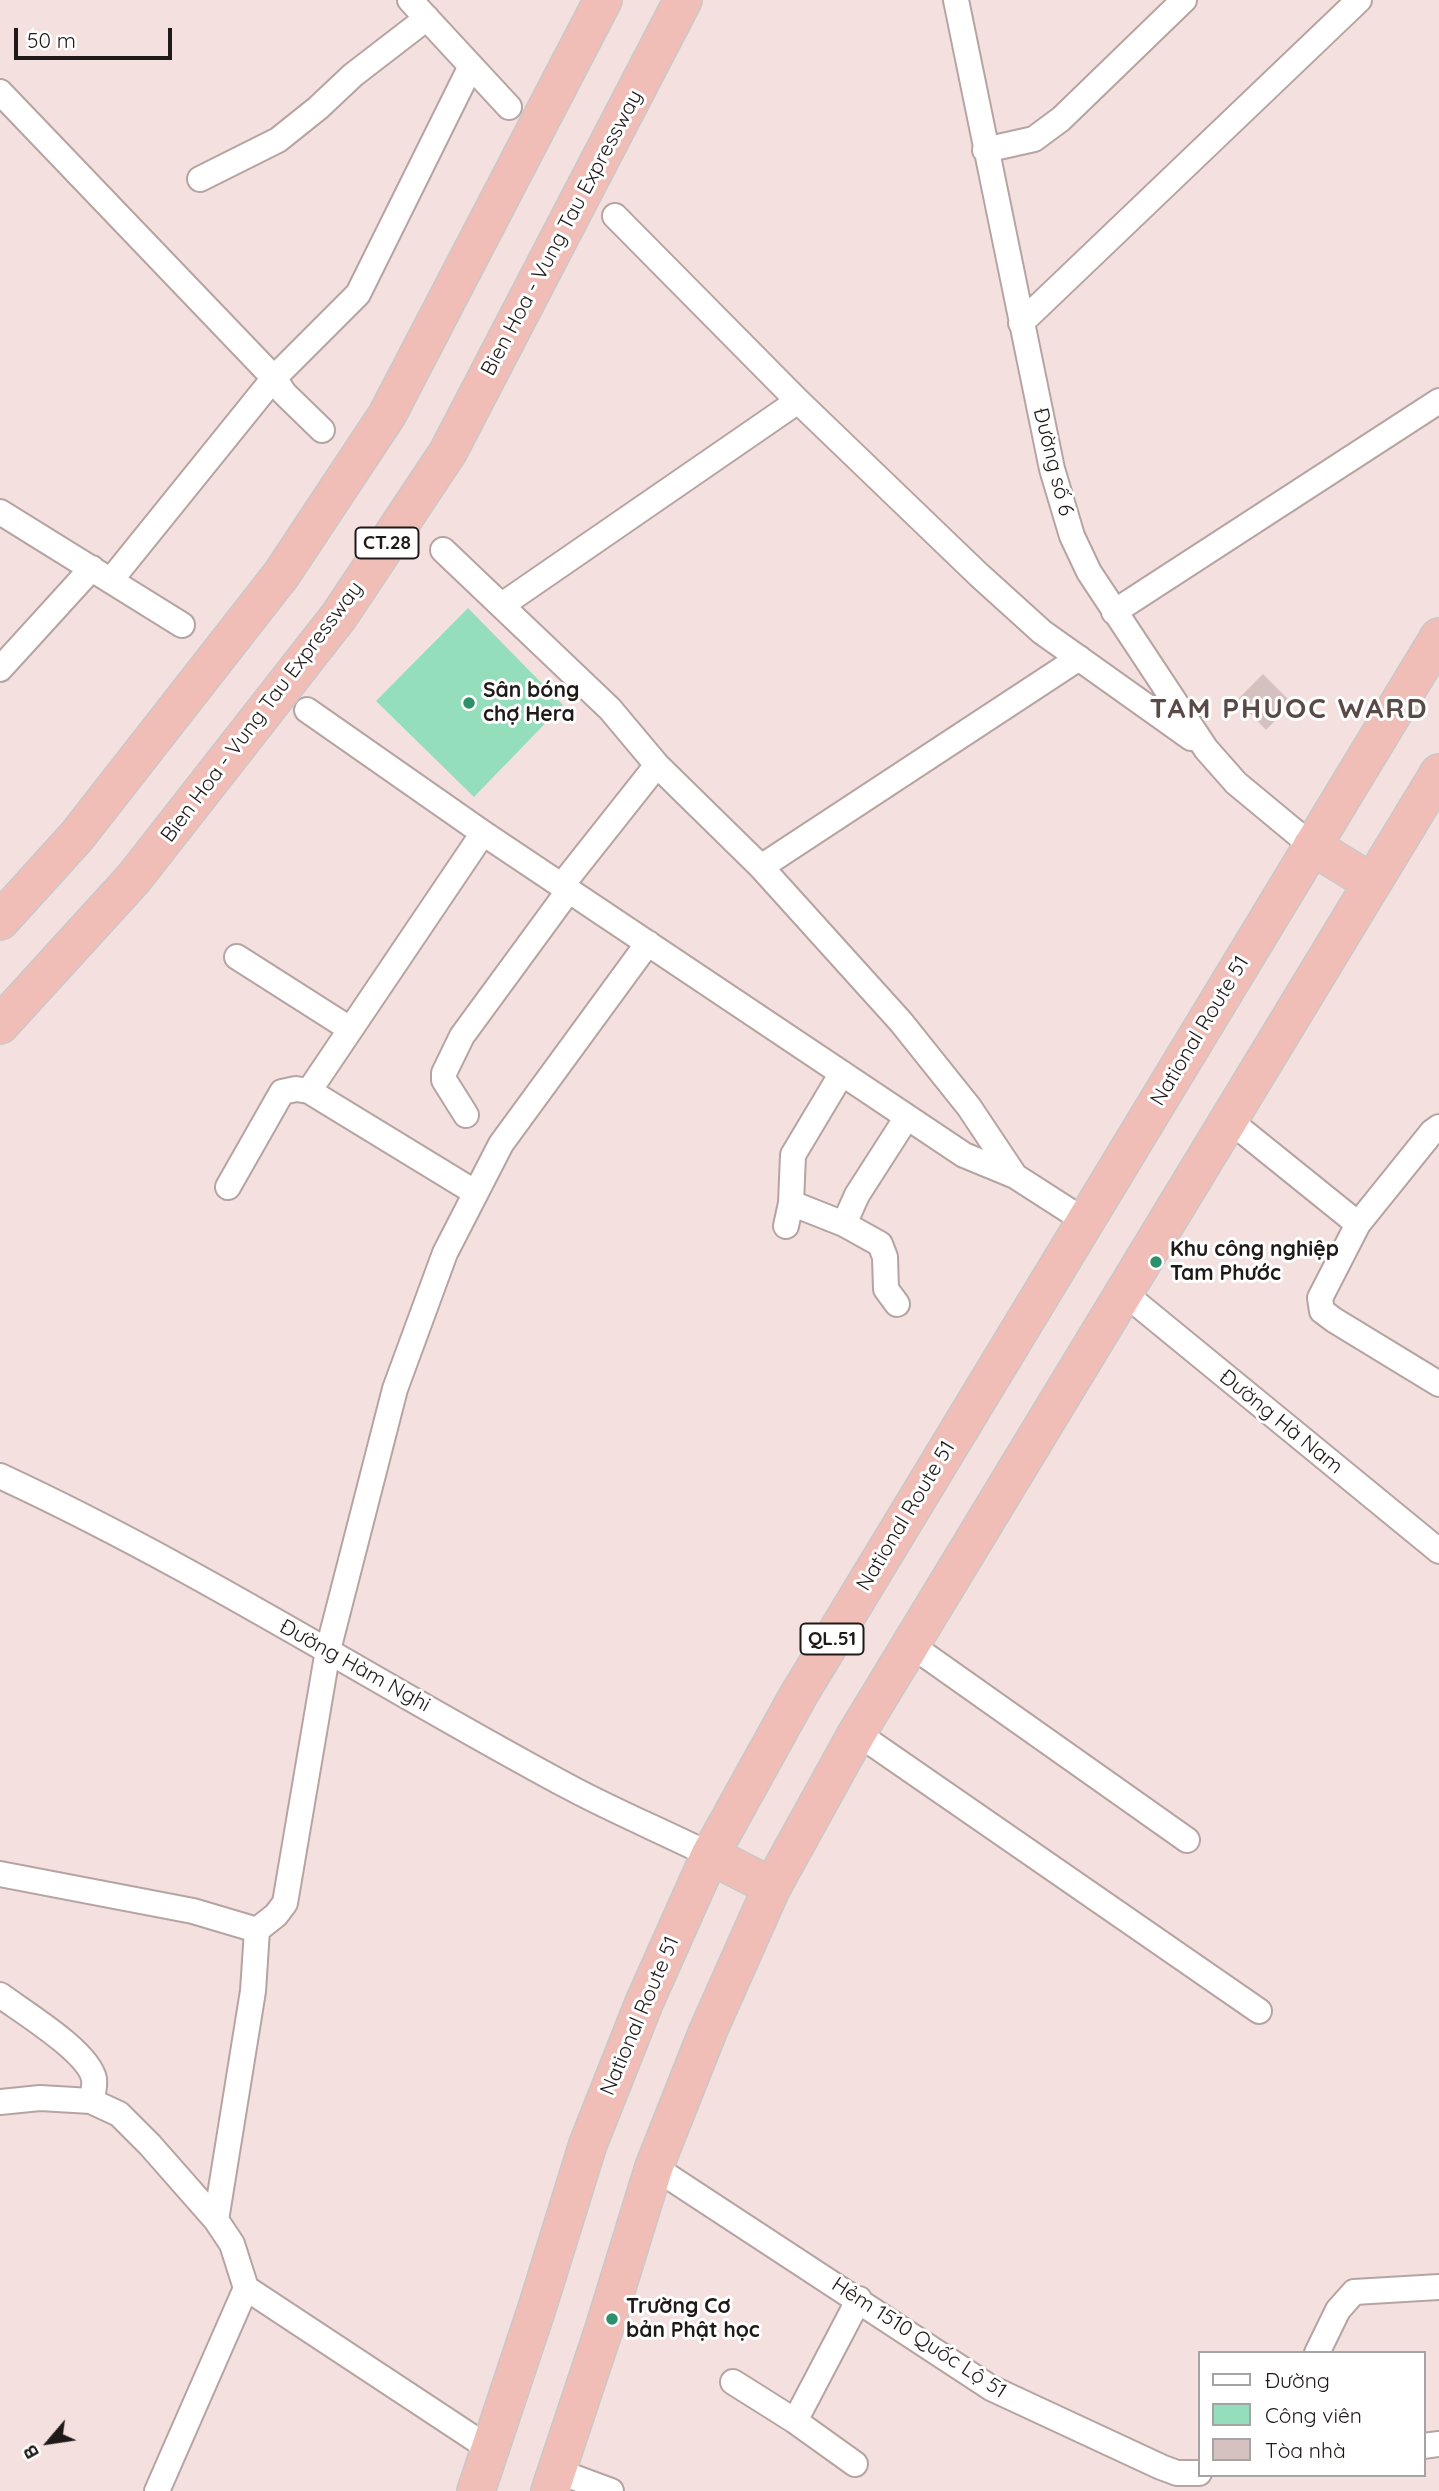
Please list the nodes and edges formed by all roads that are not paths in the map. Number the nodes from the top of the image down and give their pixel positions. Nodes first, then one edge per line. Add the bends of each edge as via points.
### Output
1 (603, 0) edge
2 (683, 0) edge
3 (956, 0) edge
4 (1184, 0) edge
5 (1359, 0) edge
6 (419, 9) edge
7 (471, 66) junction
8 (0, 92) edge
9 (509, 107) dead end
10 (985, 150) junction
11 (200, 178) dead end
12 (615, 216) dead end
13 (1021, 323) junction
14 (274, 379) junction
15 (798, 401) junction
16 (1439, 401) edge
17 (322, 430) dead end
18 (0, 512) edge
19 (443, 550) dead end
20 (101, 574) junction
21 (502, 605) junction
22 (1114, 612) junction
23 (183, 625) dead end
24 (1439, 637) edge
25 (1079, 658) junction
26 (0, 669) edge
27 (307, 710) dead end
28 (1206, 749) junction
29 (657, 765) junction
30 (1439, 773) edge
31 (483, 833) junction
32 (1312, 846) junction
33 (761, 867) junction
34 (1372, 883) junction
35 (565, 888) junction
36 (0, 920) edge
37 (648, 943) junction
38 (237, 957) dead end
39 (0, 1026) edge
40 (350, 1029) junction
41 (842, 1073) junction
42 (309, 1091) junction
43 (466, 1115) dead end
44 (907, 1117) junction
45 (1229, 1120) junction
46 (1439, 1127) edge
47 (1015, 1176) junction
48 (228, 1187) dead end
49 (476, 1193) junction
50 (1085, 1221) junction
51 (844, 1224) junction
52 (1359, 1224) junction
53 (1124, 1293) junction
54 (897, 1304) dead end
55 (1439, 1384) edge
56 (0, 1476) edge
57 (1439, 1551) edge
58 (911, 1645) junction
59 (328, 1650) junction
60 (857, 1733) junction
61 (1187, 1840) dead end
62 (710, 1854) junction
63 (0, 1874) edge
64 (772, 1887) junction
65 (257, 1930) junction
66 (0, 1996) edge
67 (1259, 2011) dead end
68 (91, 2101) junction
69 (0, 2102) edge
70 (654, 2167) junction
71 (216, 2220) junction
72 (1439, 2287) edge
73 (246, 2288) junction
74 (859, 2299) junction
75 (1318, 2351) edge
76 (733, 2382) dead end
77 (795, 2421) junction
78 (490, 2449) junction
79 (855, 2464) dead end
80 (1182, 2479) edge
81 (553, 2481) edge
82 (158, 2491) edge
83 (476, 2491) edge
84 (611, 2491) edge

1 - 36 highway via 387,415 281,575 77,836
2 - 39 highway, Bien Hoa - Vung Tau Expressway / CT.28 via 448,452 339,616 134,878
3 - 10 street, Đường số 6
4 - 10 street via 1061,119 1034,139
5 - 13 street
6 - 7 street
6 - 11 street via 354,75 278,140
7 - 9 street
7 - 14 street via 358,294
8 - 14 street
10 - 13 street, Đường số 6
12 - 15 street
13 - 22 street, Đường số 6 via 1060,501 1089,572
14 - 17 street
14 - 20 street
15 - 21 street
15 - 25 street via 979,575 1042,632
16 - 22 street
18 - 20 street
19 - 21 street
20 - 23 street
20 - 26 street
21 - 29 street via 610,709
22 - 28 street, Đường số 6
24 - 32 highway, National Route 51 / QL.51
25 - 28 street
25 - 33 street
27 - 31 street
28 - 32 street, Đường số 6 via 1236,783
29 - 33 street
29 - 35 street
30 - 34 highway
31 - 35 street
31 - 40 street
32 - 34 highway
32 - 50 highway, National Route 51 / QL.51
33 - 47 street via 901,1021 969,1107
34 - 45 highway
35 - 37 street
35 - 43 street via 463,1036 443,1073
37 - 41 street
37 - 49 street via 501,1144
38 - 40 street
40 - 42 street
41 - 44 street
41 - 51 street via 793,1155 788,1215
42 - 48 street via 282,1092
42 - 49 street
44 - 47 street via 964,1155
44 - 51 street
45 - 52 street
45 - 53 highway
46 - 52 street
47 - 50 street
49 - 59 street via 445,1253 395,1388
50 - 62 highway, National Route 51 / QL.51 via 798,1696
51 - 54 street via 880,1244 886,1289
52 - 55 street via 1320,1298 1322,1311
53 - 57 street, Đường Hà Nam
53 - 58 highway
56 - 59 street, Đường Hàm Nghi
58 - 60 highway
58 - 61 street
59 - 62 street, Đường Hàm Nghi via 572,1788
59 - 65 street via 285,1903
60 - 64 highway
60 - 67 street
62 - 64 highway
62 - 78 highway, National Route 51 / QL.51 via 588,2144
63 - 65 street via 193,1911
64 - 70 highway
65 - 71 street via 253,1991
66 - 68 street via 72,2048 85,2063 94,2077
68 - 69 street via 40,2098
68 - 71 street via 119,2115
70 - 74 street, Hẻm 1510 Quốc Lộ 51
70 - 81 highway
71 - 73 street via 232,2244
72 - 75 street via 1354,2292 1338,2310
73 - 78 street
73 - 82 street
74 - 77 street
74 - 80 street, Hẻm 1510 Quốc Lộ 51 via 991,2388
76 - 77 street
77 - 79 street
78 - 83 highway, National Route 51 / QL.51
81 - 84 street

